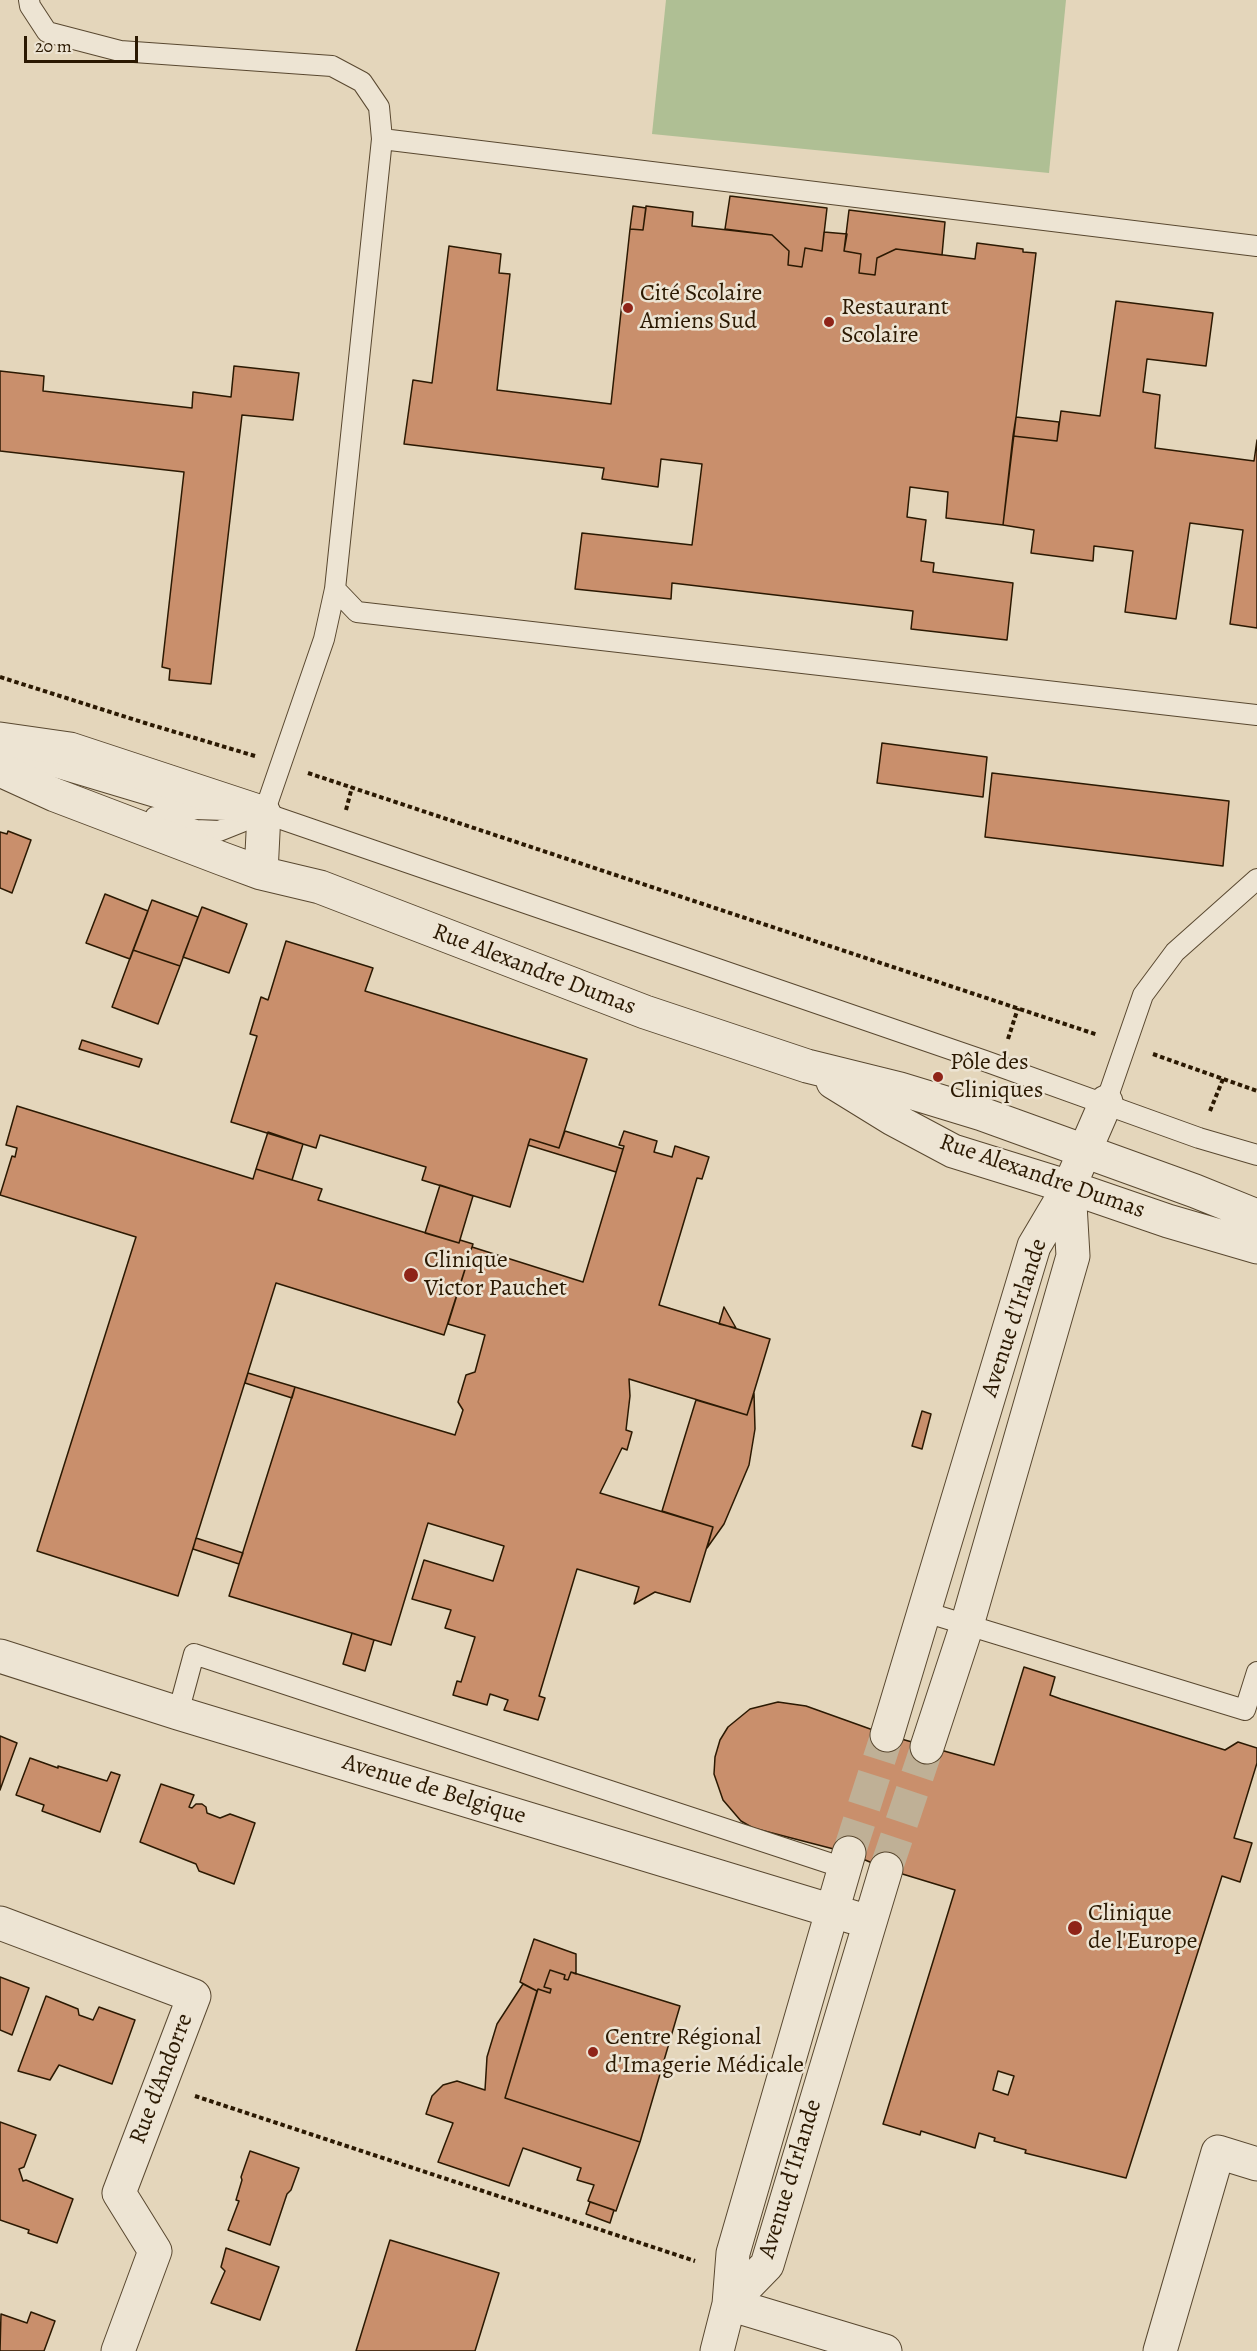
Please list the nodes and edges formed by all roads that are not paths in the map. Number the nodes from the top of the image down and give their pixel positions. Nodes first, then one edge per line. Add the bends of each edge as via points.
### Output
1 (29, 0) edge
2 (382, 139) junction
3 (1257, 246) edge
4 (335, 589) junction
5 (1257, 715) edge
6 (0, 739) edge
7 (0, 750) edge
8 (0, 770) edge
9 (99, 812) junction
10 (264, 813) junction
11 (261, 873) junction
12 (1257, 879) edge
13 (807, 1066) junction
14 (1106, 1102) junction
15 (1084, 1152) junction
16 (1257, 1155) edge
17 (1070, 1187) junction
18 (1257, 1216) edge
19 (1257, 1247) edge
20 (925, 1612) junction
21 (967, 1625) junction
22 (0, 1656) edge
23 (1257, 1672) edge
24 (178, 1713) junction
25 (887, 1735) tunnel mouth
26 (927, 1747) tunnel mouth
27 (846, 1861) joint
28 (886, 1869) tunnel mouth
29 (832, 1910) junction
30 (869, 1922) junction
31 (0, 1923) edge
32 (1257, 2164) edge
33 (730, 2288) junction
34 (118, 2351) edge
35 (717, 2351) edge
36 (885, 2351) edge
37 (1160, 2351) edge

1 - 2 lane via 47,32 120,51 332,66 362,82 379,107
2 - 3 lane
2 - 4 lane
4 - 5 lane via 357,612
4 - 10 lane via 324,639
6 - 10 street via 70,749
7 - 10 lane via 195,809
8 - 9 street, Rue Alexandre Dumas
9 - 10 lane via 138,811 196,830 219,831
9 - 11 street, Rue Alexandre Dumas
10 - 11 street
10 - 14 lane
11 - 13 street, Rue Alexandre Dumas via 320,887 645,1012
12 - 14 lane via 1175,952 1143,995
13 - 15 street, Rue Alexandre Dumas via 982,1114
13 - 17 street, Rue Alexandre Dumas via 893,1119 953,1150
14 - 15 street
14 - 16 lane via 1198,1138
15 - 17 street
15 - 18 street, Rue Alexandre Dumas
17 - 19 street, Rue Alexandre Dumas
17 - 20 street, Avenue d'Irlande via 1034,1246
17 - 21 street, Avenue d'Irlande via 1074,1256
20 - 21 lane
20 - 25 street, Avenue d'Irlande
21 - 23 lane via 1245,1710
21 - 26 street, Avenue d'Irlande
22 - 24 street, Avenue de Belgique
24 - 27 lane via 194,1654
24 - 29 street, Avenue de Belgique
27 - 29 street, Avenue d'Irlande
28 - 30 street, Avenue d'Irlande
29 - 30 street, Avenue de Belgique
29 - 33 street, Avenue d'Irlande via 733,2253
30 - 33 street, Avenue d'Irlande via 767,2265
31 - 34 street, Rue d'Andorre via 194,1996 119,2193 155,2251
32 - 37 street via 1218,2152
33 - 35 street, Avenue d'Irlande
33 - 36 street

